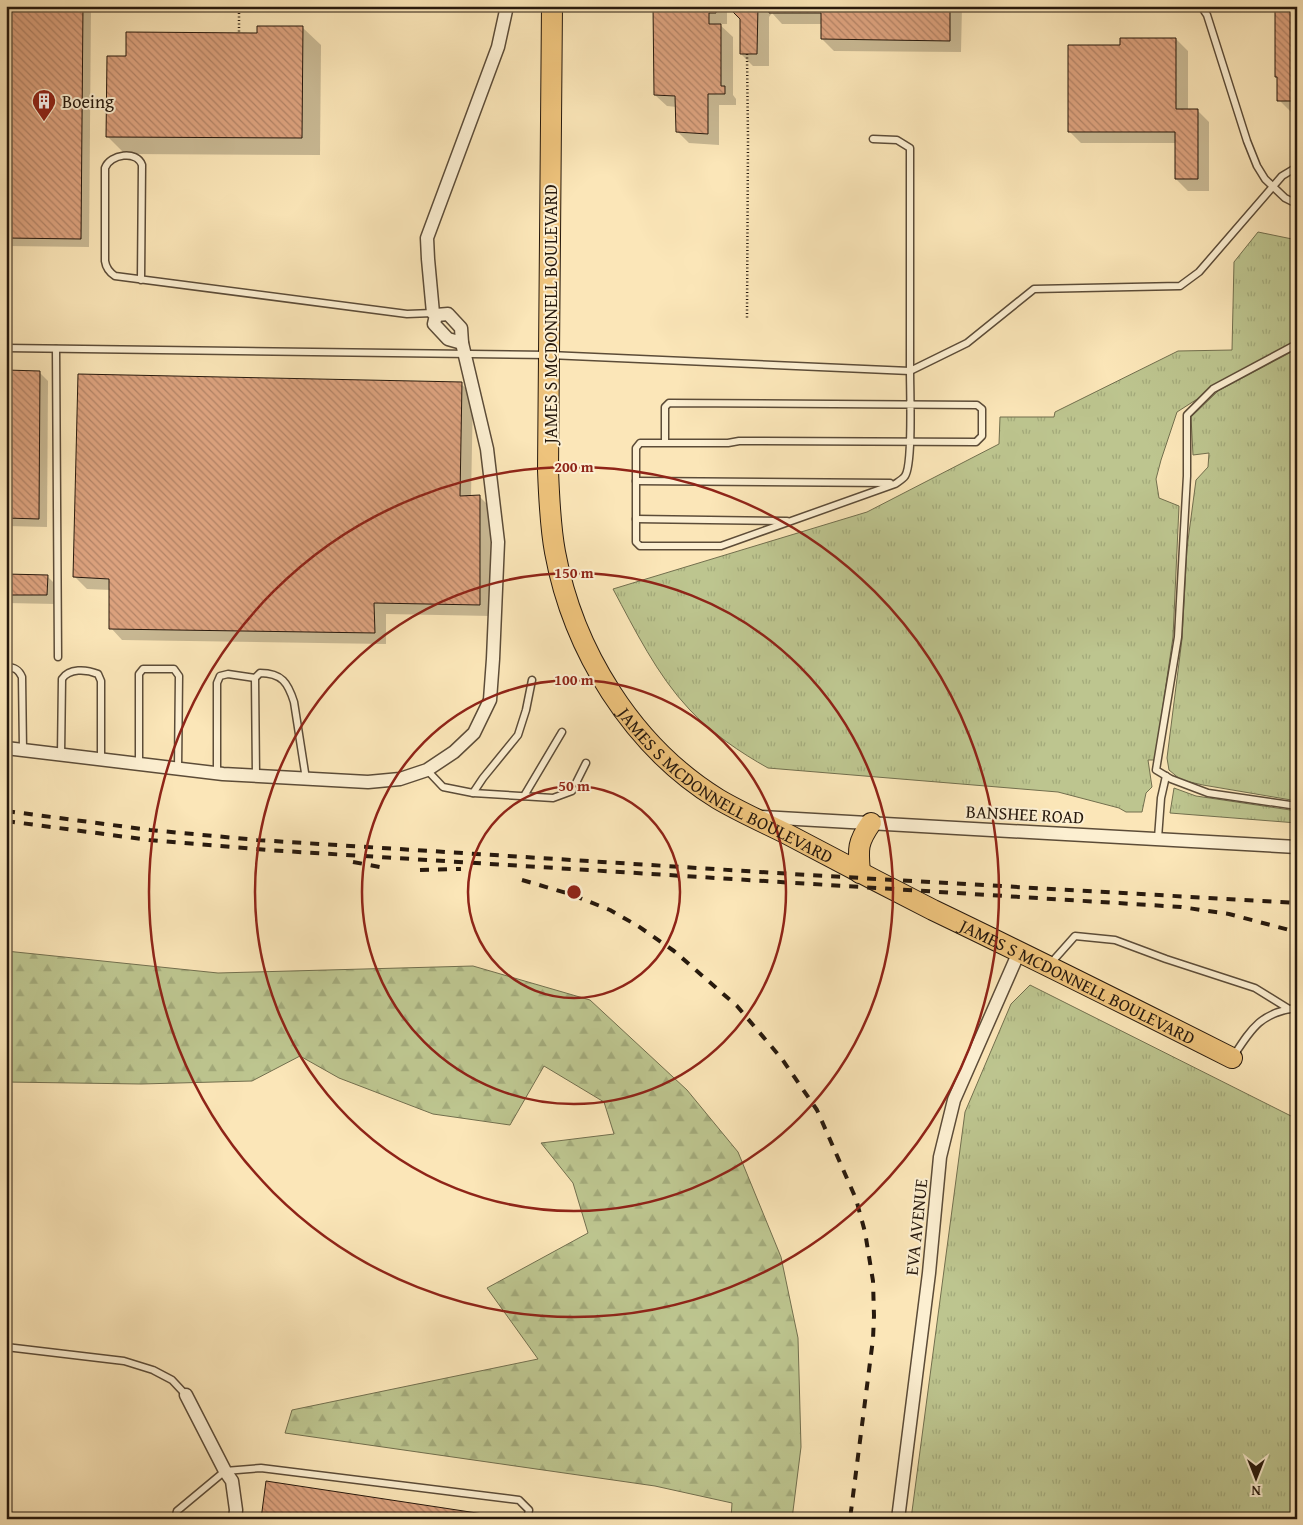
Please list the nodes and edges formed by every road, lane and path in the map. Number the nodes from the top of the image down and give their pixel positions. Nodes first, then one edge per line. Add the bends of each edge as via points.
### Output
1 (239, 6) edge
2 (507, 6) edge
3 (552, 6) edge
4 (1202, 6) edge
5 (239, 33) dead end
6 (747, 54) dead end
7 (873, 139) dead end
8 (1297, 167) edge
9 (1273, 187) junction
10 (1297, 204) edge
11 (141, 280) junction
12 (435, 314) junction
13 (747, 318) dead end
14 (1297, 344) edge
15 (6, 348) edge
16 (56, 349) junction
17 (463, 349) junction
18 (549, 355) junction
19 (910, 371) junction
20 (910, 404) junction
21 (909, 442) junction
22 (666, 443) junction
23 (636, 481) junction
24 (895, 484) junction
25 (636, 519) junction
26 (792, 521) junction
27 (58, 657) dead end
28 (6, 667) edge
29 (255, 678) junction
30 (532, 680) dead end
31 (562, 732) dead end
32 (6, 748) edge
33 (23, 750) junction
34 (61, 755) junction
35 (101, 760) junction
36 (586, 763) dead end
37 (139, 764) junction
38 (178, 769) junction
39 (427, 770) junction
40 (217, 773) junction
41 (256, 776) junction
42 (1166, 776) junction
43 (306, 779) junction
44 (472, 793) junction
45 (524, 796) junction
46 (1297, 806) edge
47 (752, 816) junction
48 (871, 823) junction
49 (1158, 838) junction
50 (1297, 847) edge
51 (860, 873) junction
52 (1019, 952) junction
53 (1048, 967) junction
54 (1297, 1008) edge
55 (1288, 1009) junction
56 (1232, 1058) joint
57 (6, 1347) edge
58 (186, 1395) joint
59 (225, 1471) junction
60 (175, 1519) edge
61 (235, 1519) edge
62 (528, 1519) edge
63 (898, 1519) edge

1 - 5 path
2 - 12 street via 498,46 427,238
3 - 18 main road, JAMES S MCDONNELL BOULEVARD
4 - 9 lane via 1247,141 1257,166
6 - 13 path
7 - 19 lane via 896,140 910,148
8 - 9 lane via 1282,176
9 - 10 lane
9 - 19 lane via 1199,272 1180,286 1034,289 967,343
11 - 11 lane via 115,276 106,268 105,168 112,159 119,157 136,157 142,165
11 - 12 lane via 407,314
12 - 17 street via 448,314 461,328
14 - 42 lane via 1213,389 1187,415 1178,637 1156,770
15 - 16 lane
16 - 17 lane
16 - 27 lane
17 - 18 lane
17 - 39 street via 486,449 498,542 490,700 474,733 454,752
18 - 19 lane
18 - 47 main road, JAMES S MCDONNELL BOULEVARD via 551,523 563,585 581,638 612,692 646,738 696,783 718,799
19 - 20 lane
20 - 21 lane
20 - 21 lane via 977,404 982,410 982,436 976,442
20 - 22 lane via 669,403 665,407
21 - 22 lane
21 - 24 lane via 905,476
22 - 23 lane via 640,443 636,448
23 - 24 lane
23 - 25 lane
24 - 26 lane
25 - 26 lane
25 - 26 lane via 636,542 640,546 721,546
28 - 33 lane via 19,671 22,677
29 - 40 lane via 228,674 220,676 217,683
29 - 41 lane
29 - 43 lane via 260,673 272,673 281,678 290,691
30 - 44 lane via 518,735
31 - 45 lane
32 - 33 street
33 - 34 street
34 - 35 street
34 - 35 lane via 62,679 70,671 91,671 98,674 101,681
35 - 37 street
36 - 45 lane via 572,791 553,798
37 - 38 street
37 - 38 lane via 139,674 143,669 174,669 178,676
38 - 40 street
39 - 43 street via 400,779 376,781
39 - 44 lane via 443,787
40 - 41 street
41 - 43 street
42 - 46 lane via 1208,793
42 - 49 lane
44 - 45 lane
47 - 48 street, BANSHEE ROAD
47 - 51 main road, JAMES S MCDONNELL BOULEVARD
48 - 49 street, BANSHEE ROAD
48 - 51 main road via 862,836 858,851
49 - 50 street, BANSHEE ROAD
51 - 52 main road, JAMES S MCDONNELL BOULEVARD
52 - 53 main road, JAMES S MCDONNELL BOULEVARD
52 - 63 street, EVA AVENUE via 954,1100 940,1157
53 - 55 lane via 1075,936 1115,940 1255,988
53 - 56 main road, JAMES S MCDONNELL BOULEVARD
54 - 55 lane
55 - 56 lane via 1261,1019
57 - 58 lane via 124,1361 172,1380
58 - 59 street
59 - 60 lane via 177,1511
59 - 61 street via 232,1481
59 - 62 lane via 261,1468 519,1500 529,1510

